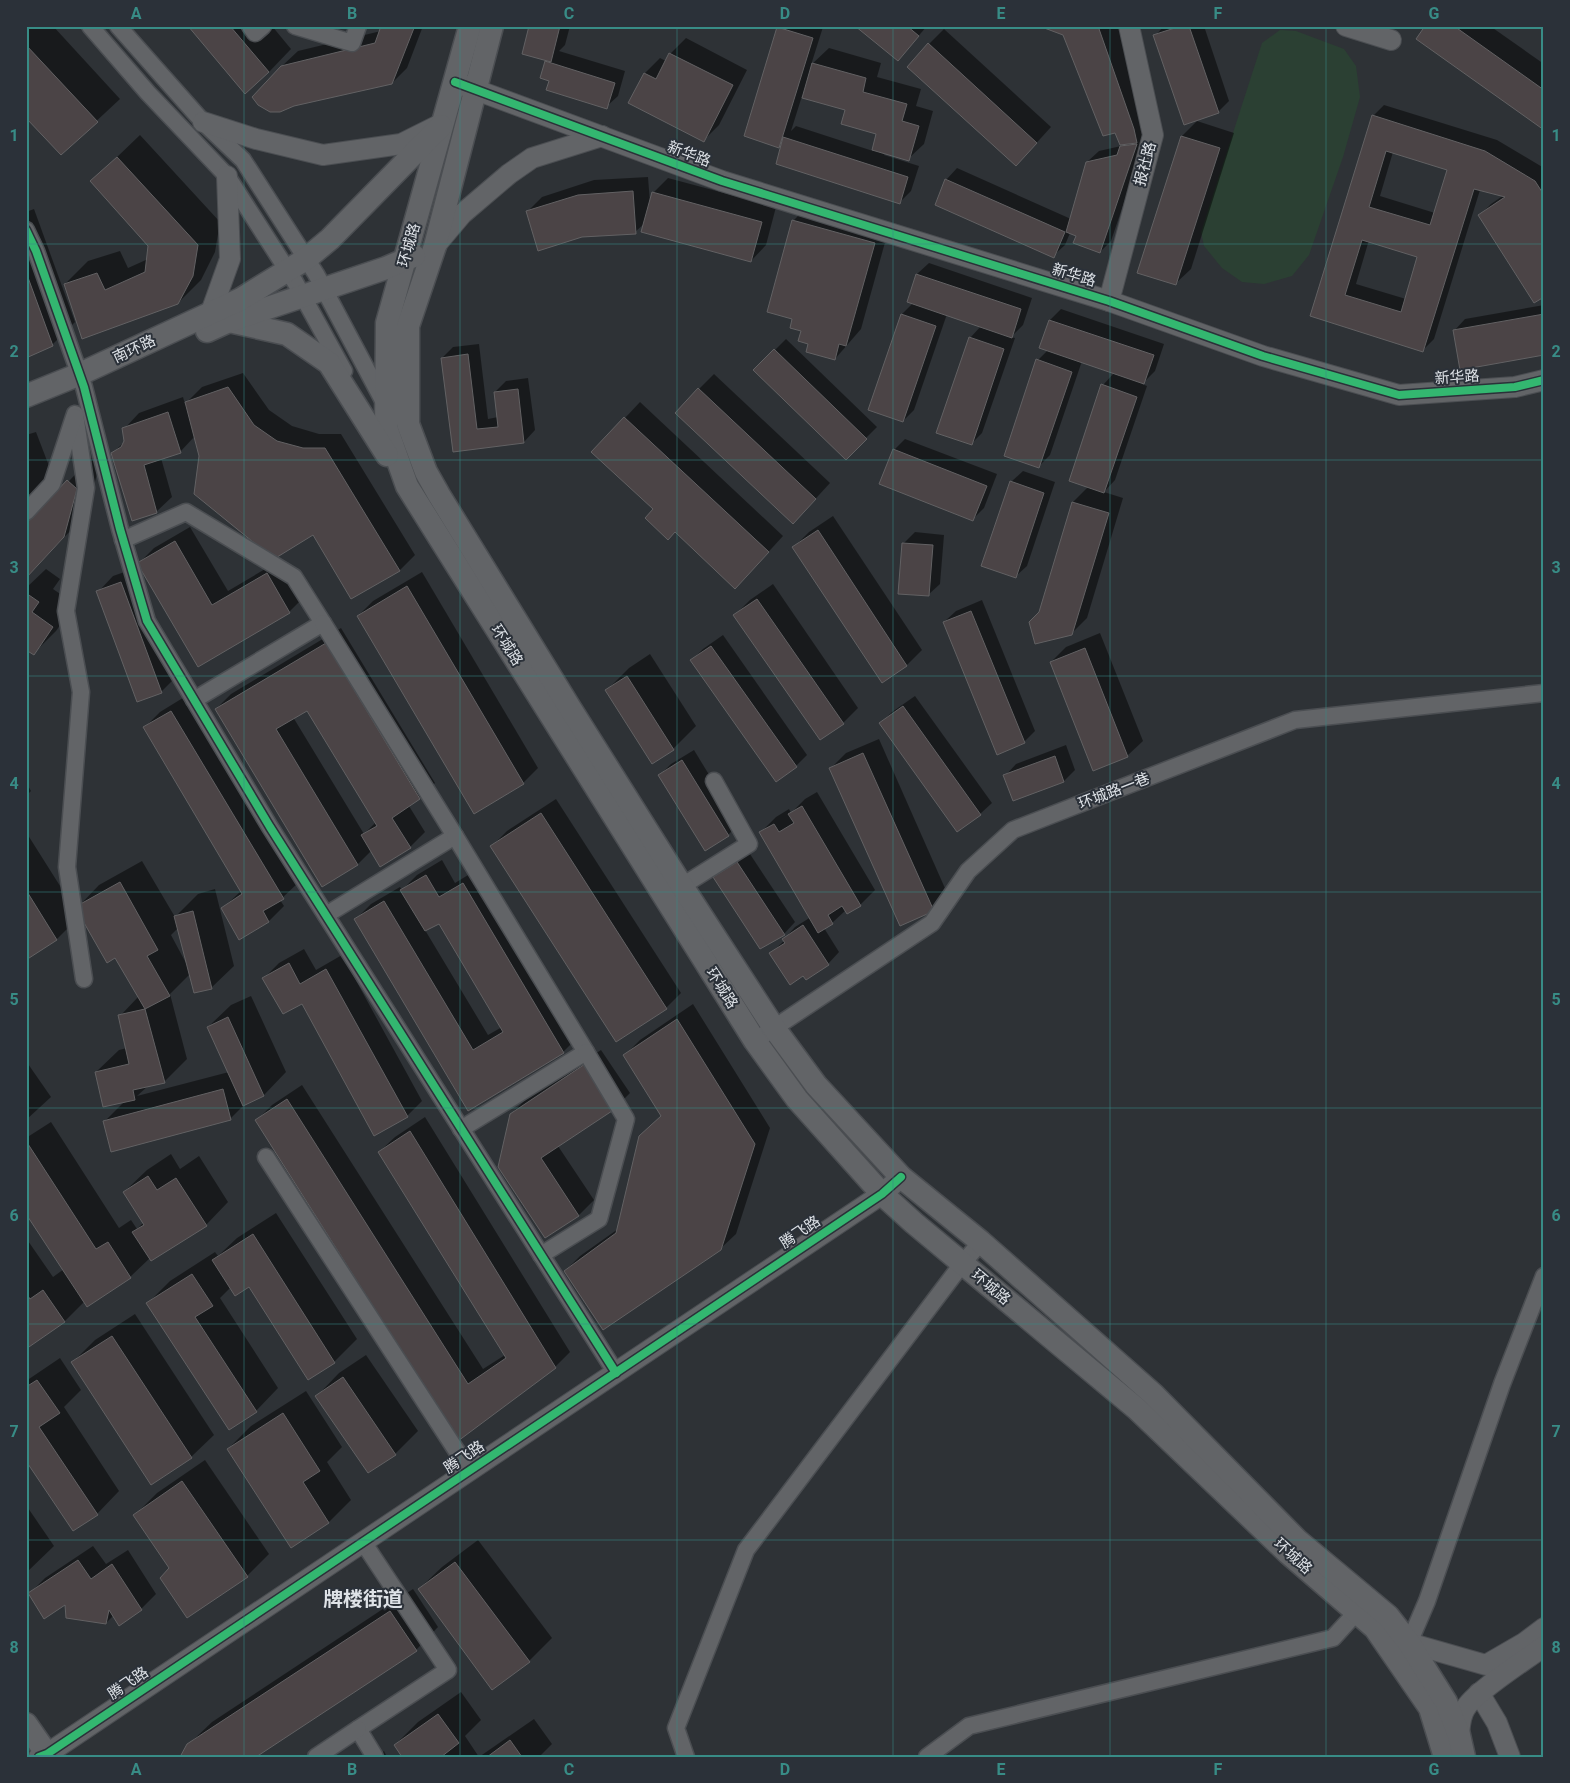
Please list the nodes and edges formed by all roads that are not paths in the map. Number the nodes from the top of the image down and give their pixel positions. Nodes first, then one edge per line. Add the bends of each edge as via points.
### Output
1 (90, 26) edge
2 (118, 26) edge
3 (250, 26) edge
4 (264, 26) edge
5 (295, 26) edge
6 (358, 26) edge
7 (470, 26) edge
8 (492, 26) edge
9 (1129, 26) edge
10 (1346, 26) edge
11 (1391, 40) dead end
12 (455, 82) junction
13 (477, 89) junction
14 (203, 122) junction
15 (443, 124) junction
16 (602, 136) junction
17 (227, 176) junction
18 (26, 230) edge
19 (435, 246) junction
20 (405, 260) junction
21 (297, 264) junction
22 (313, 292) junction
23 (1109, 301) junction
24 (220, 317) junction
25 (82, 380) junction
26 (1544, 380) edge
27 (26, 396) edge
28 (386, 407) junction
29 (26, 411) edge
30 (75, 414) junction
31 (426, 472) junction
32 (407, 486) junction
33 (26, 512) edge
34 (123, 540) junction
35 (323, 623) junction
36 (1544, 693) edge
37 (194, 700) junction
38 (714, 781) dead end
39 (455, 836) junction
40 (682, 886) junction
41 (326, 916) junction
42 (84, 978) dead end
43 (774, 1028) junction
44 (755, 1041) junction
45 (586, 1052) junction
46 (461, 1129) junction
47 (266, 1157) dead end
48 (901, 1177) junction
49 (882, 1194) junction
50 (981, 1242) junction
51 (541, 1255) junction
52 (962, 1264) junction
53 (1544, 1276) edge
54 (616, 1373) junction
55 (469, 1470) junction
56 (363, 1542) junction
57 (1362, 1606) junction
58 (1544, 1628) edge
59 (1409, 1643) junction
60 (1534, 1648) edge
61 (1480, 1693) junction
62 (26, 1724) edge
63 (358, 1728) junction
64 (1461, 1746) edge
65 (45, 1756) edge
66 (316, 1757) edge
67 (375, 1757) edge
68 (686, 1757) edge
69 (927, 1757) edge
70 (1445, 1757) edge
71 (1510, 1757) edge

1 - 17 street
2 - 14 street
3 - 4 street via 255,33
5 - 6 street via 352,43
7 - 12 main road, 环城路
8 - 13 main road, 环城路
9 - 23 street, 报社路 via 1153,135
10 - 11 street
12 - 13 street, 新华路
12 - 15 main road, 环城路
13 - 16 street, 新华路
13 - 19 main road, 环城路
14 - 15 street via 322,155 400,144
14 - 21 street via 243,160
15 - 20 main road, 环城路
15 - 21 main road, 南环路 via 330,239
16 - 19 street via 532,158 462,214
16 - 23 street, 新华路 via 722,181
17 - 21 street
17 - 24 street via 230,259
18 - 25 street
19 - 20 main road
19 - 31 main road, 环城路 via 408,326 408,424
20 - 22 main road
20 - 28 main road, 环城路 via 387,323
21 - 22 street
21 - 24 main road, 南环路 via 241,299
22 - 24 main road
22 - 28 street
22 - 32 street
23 - 26 street, 新华路 via 1263,356 1399,395 1514,387
24 - 25 main road, 南环路 via 149,359
24 - 32 main road via 287,334 329,363
25 - 27 main road, 南环路
25 - 29 main road, 南环路
25 - 30 street
25 - 34 street
28 - 31 street
28 - 32 main road, 环城路 via 386,427
30 - 33 street via 52,484
30 - 42 street via 86,488 66,610 81,692 68,867
31 - 40 main road, 环城路 via 554,684
32 - 44 main road, 环城路
34 - 35 street via 186,512 294,577
34 - 37 street via 147,620
35 - 37 street
35 - 39 street
36 - 43 street, 环城路一巷 via 1295,720 1013,830 968,871 932,924
37 - 41 street
38 - 40 street via 749,844
39 - 41 street
39 - 45 street
40 - 43 main road, 环城路
41 - 46 street
43 - 44 street, 环城路一巷
43 - 48 main road, 环城路 via 816,1085
44 - 49 main road, 环城路 via 797,1100
45 - 46 street
45 - 51 street via 626,1119 599,1219
46 - 51 street
47 - 55 street
48 - 49 street, 腾飞路
48 - 50 main road, 环城路
49 - 52 main road, 环城路
49 - 54 street, 腾飞路
50 - 52 street
50 - 57 main road, 环城路 via 1153,1394
51 - 54 street
52 - 57 main road, 环城路 via 1137,1409 1288,1553
52 - 68 street via 746,1550 676,1728
53 - 59 street
54 - 55 street, 腾飞路
55 - 56 street, 腾飞路
56 - 63 street via 448,1670
56 - 65 street, 腾飞路
57 - 59 main road, 环城路 via 1388,1616
57 - 69 street via 1333,1638 969,1726
57 - 70 main road, 环城路 via 1430,1708
58 - 60 street
59 - 60 street via 1486,1665
59 - 64 main road, 环城路 via 1446,1702
60 - 61 street
61 - 64 street via 1466,1707 1461,1718
61 - 71 street
62 - 65 main road
63 - 66 street
63 - 67 street

